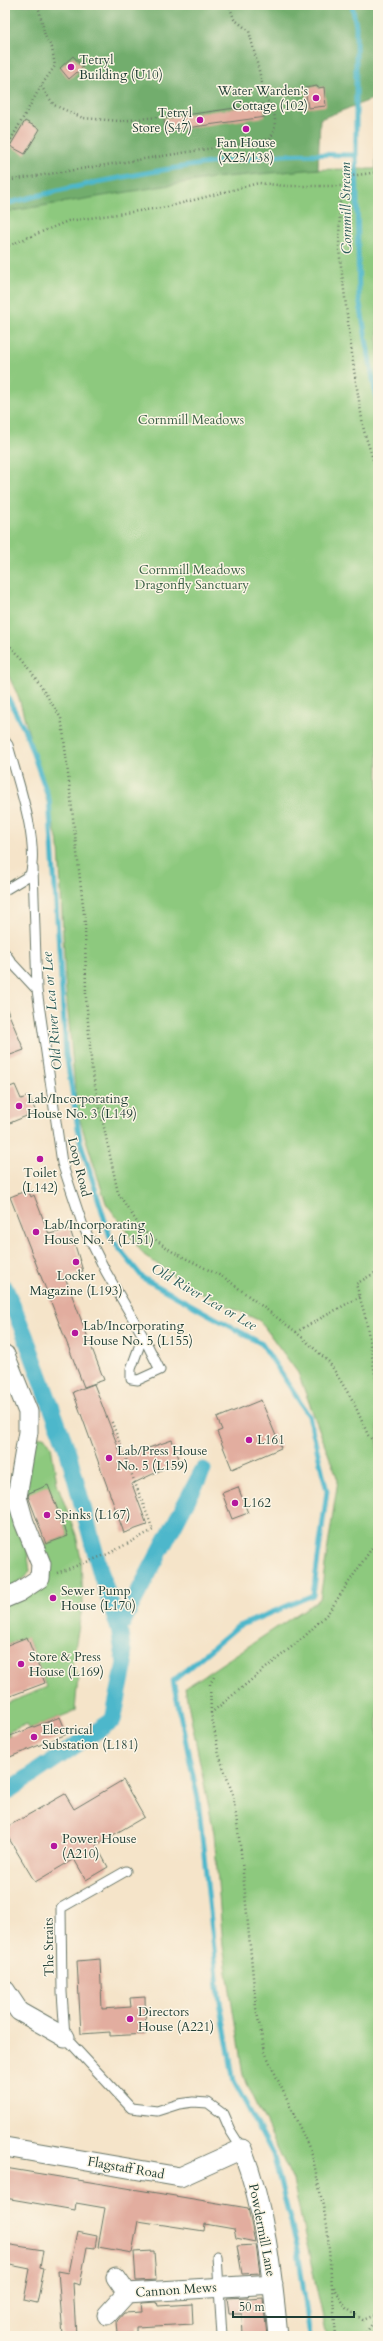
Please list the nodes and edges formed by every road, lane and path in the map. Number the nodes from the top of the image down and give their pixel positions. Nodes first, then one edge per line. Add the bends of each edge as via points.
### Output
1 (38, 5) edge
2 (229, 5) edge
3 (41, 86) junction
4 (158, 117) dead end
5 (5, 150) edge
6 (376, 172) edge
7 (5, 181) edge
8 (345, 186) junction
9 (5, 247) edge
10 (378, 475) edge
11 (5, 641) edge
12 (5, 741) edge
13 (33, 864) junction
14 (5, 890) edge
15 (5, 953) edge
16 (36, 990) junction
17 (378, 1271) edge
18 (361, 1296) junction
19 (296, 1332) junction
20 (143, 1336) junction
21 (5, 1355) edge
22 (378, 1393) edge
23 (111, 1420) dead end
24 (378, 1447) edge
25 (378, 1539) edge
26 (40, 1578) junction
27 (5, 1598) edge
28 (214, 1677) dead end
29 (211, 1713) junction
30 (126, 1871) dead end
31 (5, 1990) edge
32 (66, 2037) junction
33 (5, 2147) edge
34 (242, 2149) junction
35 (217, 2256) dead end
36 (116, 2277) dead end
37 (273, 2284) junction
38 (219, 2287) junction
39 (334, 2287) junction
40 (127, 2293) junction
41 (107, 2316) dead end
42 (222, 2336) edge
43 (278, 2336) edge
44 (336, 2336) edge
45 (364, 2336) edge

1 - 3 path via 55,66
2 - 7 path via 234,18 249,31 266,99 273,107 275,129 270,139
3 - 4 path via 54,105 83,118 120,121
3 - 5 path
6 - 8 path via 351,176
8 - 9 path via 286,186 260,183 167,207 68,221
8 - 10 path via 340,195 339,250 364,431
11 - 19 path via 24,660 61,718 85,923 86,997 92,1071 118,1193 142,1230 173,1252 225,1278
12 - 13 lane, Loop Road via 27,813
13 - 14 lane via 30,875
13 - 16 lane, Loop Road
15 - 16 lane
16 - 20 lane, Loop Road via 62,1163 75,1206 106,1272
17 - 18 path via 356,1284
18 - 19 path
18 - 22 path
19 - 24 path via 329,1362 353,1401 368,1435
20 - 20 lane, Loop Road via 160,1370 138,1380 131,1379 131,1369
21 - 26 street via 28,1412 28,1432 17,1496 24,1522 41,1564
23 - 26 path via 153,1530 86,1564
25 - 29 path via 328,1613 305,1636
26 - 27 street
28 - 29 path via 210,1684
29 - 39 path via 219,1755 232,1795 241,1852 256,2008 265,2052 312,2154 327,2225
30 - 32 lane, The Straits via 62,1908 62,1992
31 - 32 street via 19,2011
32 - 34 lane via 131,2108 157,2111 179,2104 208,2103 223,2114
33 - 34 street, Flagstaff Road via 180,2177
34 - 37 street, Powdermill Lane via 260,2204
35 - 38 lane
36 - 40 street, Cannon Mews
37 - 38 street, Cannon Mews
37 - 43 street, Powdermill Lane
38 - 40 street, Cannon Mews
38 - 42 lane
39 - 44 path
39 - 45 path via 346,2308 363,2320 378,2314
40 - 41 street, Cannon Mews

